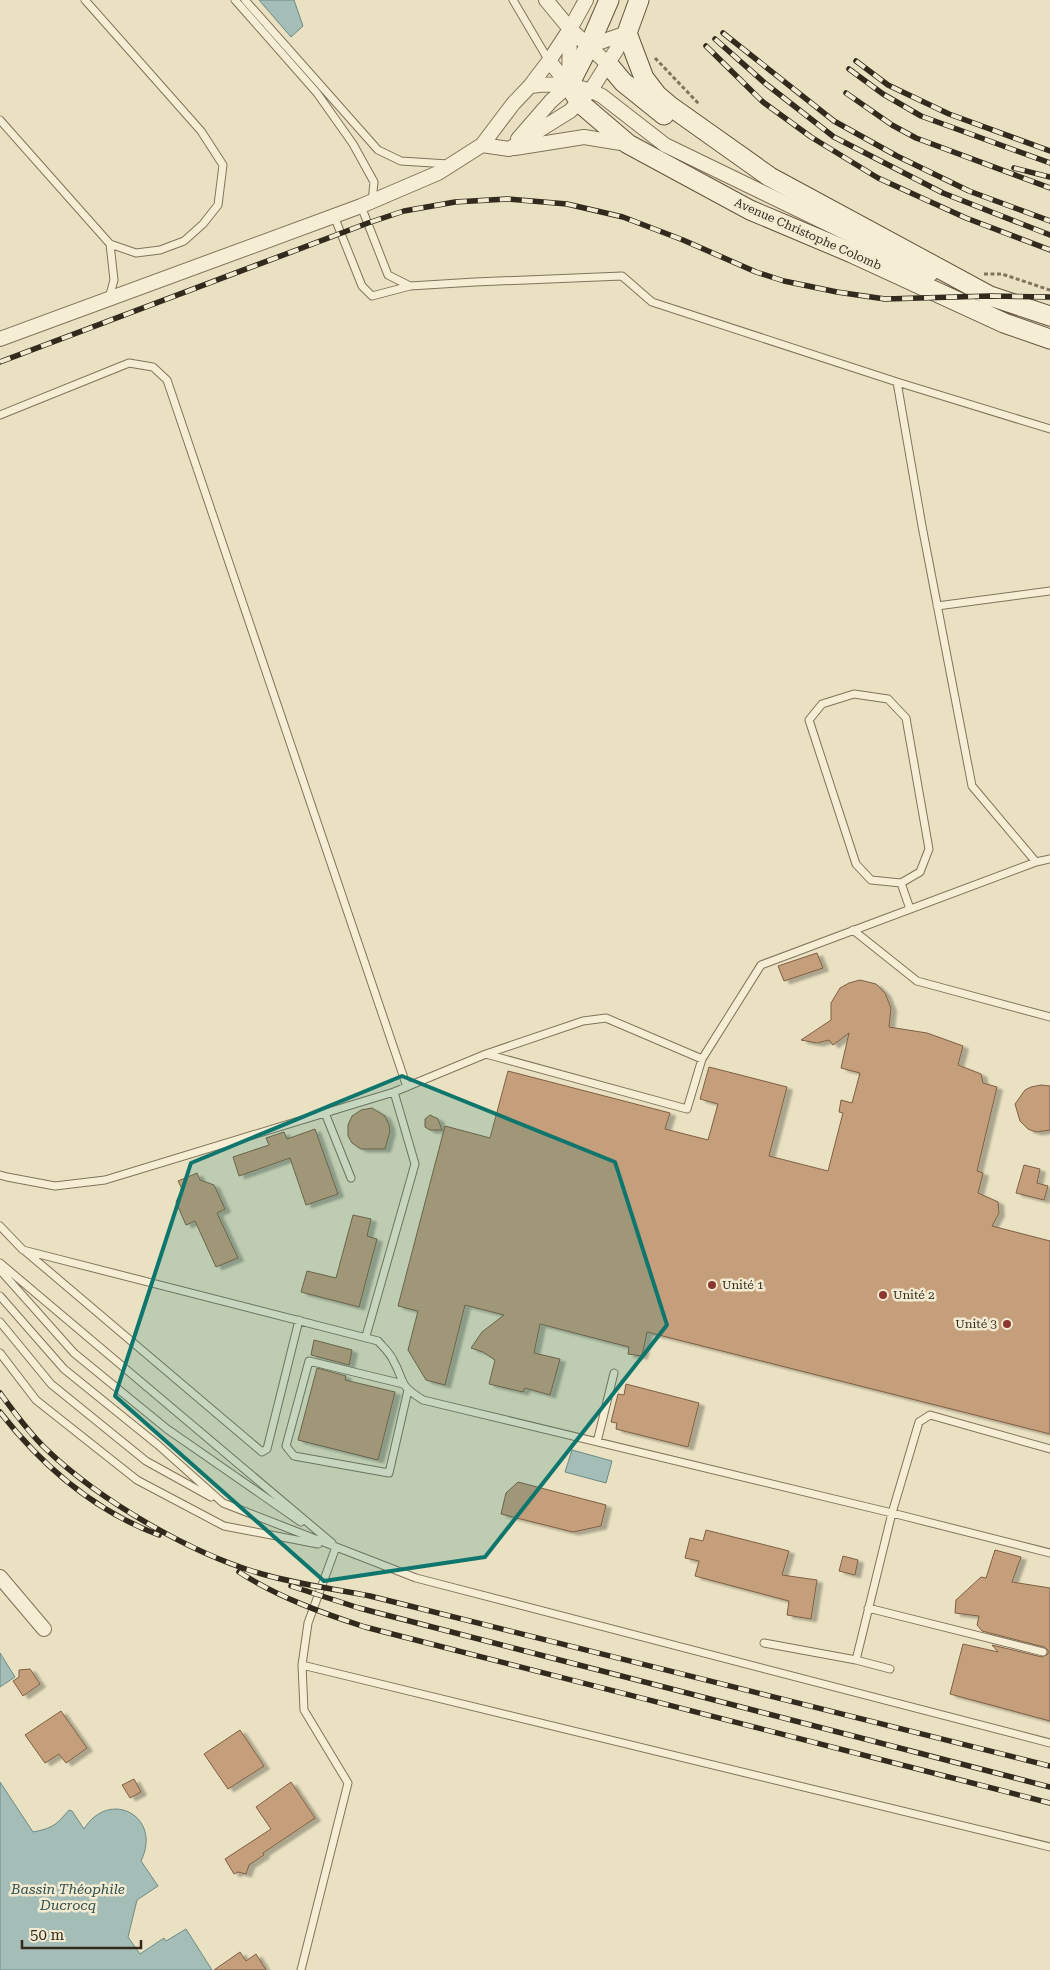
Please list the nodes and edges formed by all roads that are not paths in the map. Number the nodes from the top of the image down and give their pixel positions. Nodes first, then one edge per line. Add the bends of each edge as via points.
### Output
1 (85, 0) edge
2 (235, 0) edge
3 (245, 0) edge
4 (512, 0) edge
5 (546, 0) edge
6 (586, 0) edge
7 (609, 0) edge
8 (639, 0) edge
9 (570, 29) junction
10 (627, 33) junction
11 (589, 46) junction
12 (549, 60) junction
13 (608, 64) junction
14 (569, 85) junction
15 (530, 86) junction
16 (585, 96) junction
17 (0, 120) edge
18 (628, 144) junction
19 (482, 145) junction
20 (509, 149) junction
21 (451, 164) junction
22 (367, 204) junction
23 (334, 216) junction
24 (110, 244) junction
25 (935, 266) junction
26 (410, 286) junction
27 (982, 292) junction
28 (109, 298) junction
29 (1050, 316) edge
30 (0, 339) edge
31 (1050, 339) edge
32 (897, 382) junction
33 (0, 415) edge
34 (1050, 429) edge
35 (1050, 591) edge
36 (937, 606) junction
37 (1050, 859) edge
38 (1036, 862) junction
39 (901, 882) junction
40 (910, 909) junction
41 (852, 930) junction
42 (1050, 1017) edge
43 (486, 1054) junction
44 (702, 1059) junction
45 (407, 1086) junction
46 (394, 1092) junction
47 (325, 1113) junction
48 (0, 1175) edge
49 (351, 1178) dead end
50 (0, 1226) edge
51 (23, 1250) junction
52 (0, 1263) edge
53 (0, 1270) edge
54 (0, 1296) edge
55 (300, 1320) junction
56 (0, 1322) edge
57 (366, 1336) junction
58 (0, 1353) edge
59 (614, 1374) dead end
60 (402, 1384) junction
61 (408, 1390) junction
62 (597, 1442) junction
63 (1050, 1449) edge
64 (223, 1503) junction
65 (892, 1513) junction
66 (336, 1547) junction
67 (1050, 1553) edge
68 (0, 1577) edge
69 (868, 1608) junction
70 (44, 1629) dead end
71 (764, 1643) dead end
72 (1043, 1652) dead end
73 (856, 1660) junction
74 (302, 1665) junction
75 (890, 1669) dead end
76 (1050, 1743) edge
77 (1050, 1847) edge
78 (301, 1970) edge

1 - 24 lane via 201,131 223,165 218,205 184,241 136,254
2 - 22 lane via 318,93 354,144 374,182
3 - 21 lane via 378,150 401,161
4 - 12 lane
5 - 9 street
6 - 9 street
7 - 11 main road
8 - 10 main road
9 - 11 street
9 - 12 street
9 - 14 street
10 - 11 street
10 - 13 street
10 - 25 main road via 644,78 670,106 770,177
11 - 13 street
11 - 14 main road
12 - 14 street
12 - 15 street
13 - 16 street
13 - 25 main road via 646,102 724,160 897,252
14 - 15 street
14 - 16 main road, Avenue Christophe Colomb
14 - 20 street
15 - 19 street
16 - 18 main road, Avenue Christophe Colomb
16 - 20 street via 570,111
16 - 27 street via 602,96 665,145 952,284
17 - 24 lane
18 - 20 street via 584,137
18 - 31 main road, Avenue Christophe Colomb via 750,210 1004,323
19 - 20 street
19 - 21 street
21 - 22 street via 438,173
22 - 23 street
22 - 26 lane via 388,275
23 - 26 lane via 362,286 372,296
23 - 28 street
24 - 28 lane via 114,280
25 - 27 main road
26 - 32 lane via 622,276 652,302
27 - 29 main road
28 - 30 street
32 - 34 lane
32 - 36 lane
33 - 45 lane via 129,363 153,367 167,380
35 - 36 lane
36 - 38 lane via 972,786
37 - 38 lane
38 - 40 lane
39 - 39 lane via 920,872 929,849 906,718 888,699 854,694 822,704 809,720 856,864 871,880
39 - 40 lane
40 - 41 lane
41 - 42 lane via 917,981
41 - 44 lane via 761,965
43 - 44 lane via 584,1021 606,1018
43 - 44 lane via 687,1108
43 - 45 lane
45 - 46 lane
46 - 47 lane
46 - 57 lane via 415,1164
47 - 48 lane via 105,1180 56,1186
47 - 49 lane
50 - 51 lane
51 - 55 lane
51 - 55 lane via 262,1452 267,1449
52 - 66 lane
53 - 66 lane via 74,1352 167,1429
54 - 64 lane via 64,1369
55 - 57 lane
56 - 64 lane via 51,1384 146,1461
57 - 60 lane via 378,1341 393,1359
58 - 66 lane via 36,1400 138,1480 224,1526
59 - 62 lane
60 - 61 lane
60 - 61 lane via 309,1361 286,1446 294,1456 389,1473
61 - 62 lane via 423,1400
62 - 65 lane
63 - 65 lane via 930,1415 919,1422
64 - 66 lane
65 - 67 lane
65 - 69 lane
66 - 74 lane via 308,1623
66 - 76 lane via 416,1578
68 - 70 street
69 - 72 lane
69 - 73 lane
71 - 73 lane
73 - 75 lane
74 - 77 lane
74 - 78 lane via 304,1710 348,1783

